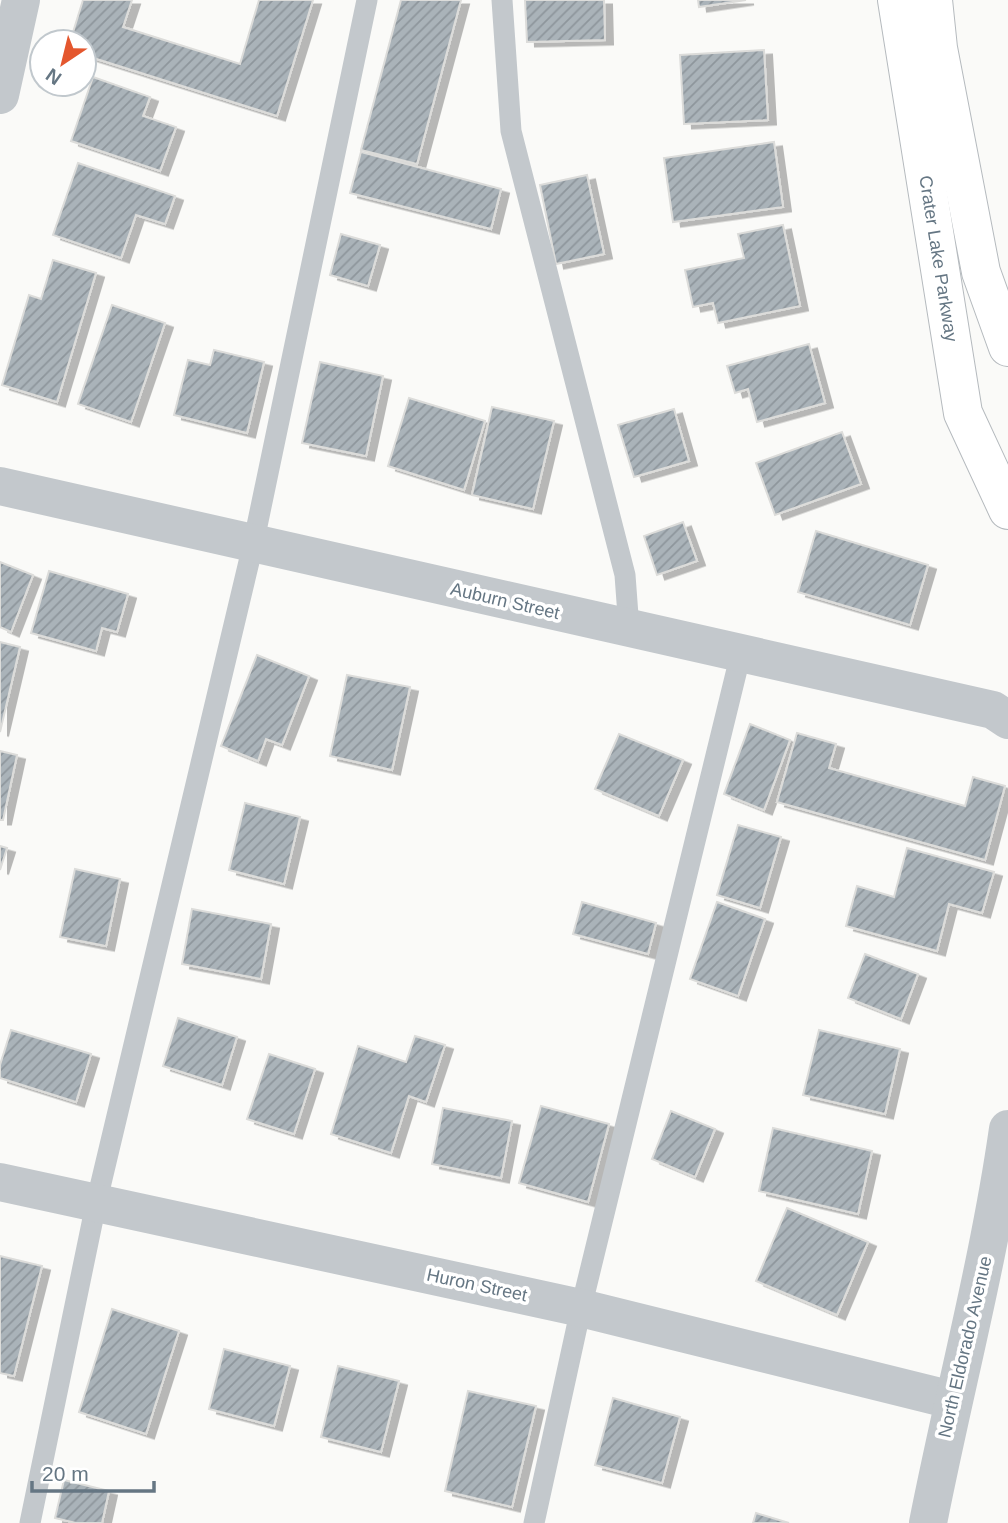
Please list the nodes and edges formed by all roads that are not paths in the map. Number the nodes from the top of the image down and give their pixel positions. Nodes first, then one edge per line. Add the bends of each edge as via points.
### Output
1 (21, 0) edge
2 (367, 0) edge
3 (502, 0) edge
4 (897, 0) edge
5 (933, 0) edge
6 (0, 95) edge
7 (1008, 347) edge
8 (0, 486) edge
9 (1008, 510) edge
10 (253, 545) junction
11 (629, 629) junction
12 (740, 653) junction
13 (1008, 720) edge
14 (1008, 1129) edge
15 (0, 1182) edge
16 (96, 1204) junction
17 (1002, 1217) edge
18 (581, 1308) junction
19 (952, 1400) junction
20 (30, 1523) edge
21 (534, 1523) edge
22 (928, 1523) edge

1 - 6 street
2 - 10 lane
3 - 11 lane via 511,131 625,575
4 - 9 main road, Crater Lake Parkway via 963,414
5 - 7 main road, Crater Lake Parkway via 981,272
8 - 10 street, Auburn Street
10 - 11 street, Auburn Street
10 - 16 lane
11 - 12 street, Auburn Street
12 - 13 street, Auburn Street via 993,710
12 - 18 lane
14 - 17 street, North Eldorado Avenue
15 - 16 street, Huron Street
16 - 18 street, Huron Street
16 - 20 lane
17 - 19 street, North Eldorado Avenue
18 - 19 street, Huron Street
18 - 21 lane
19 - 22 street, North Eldorado Avenue

